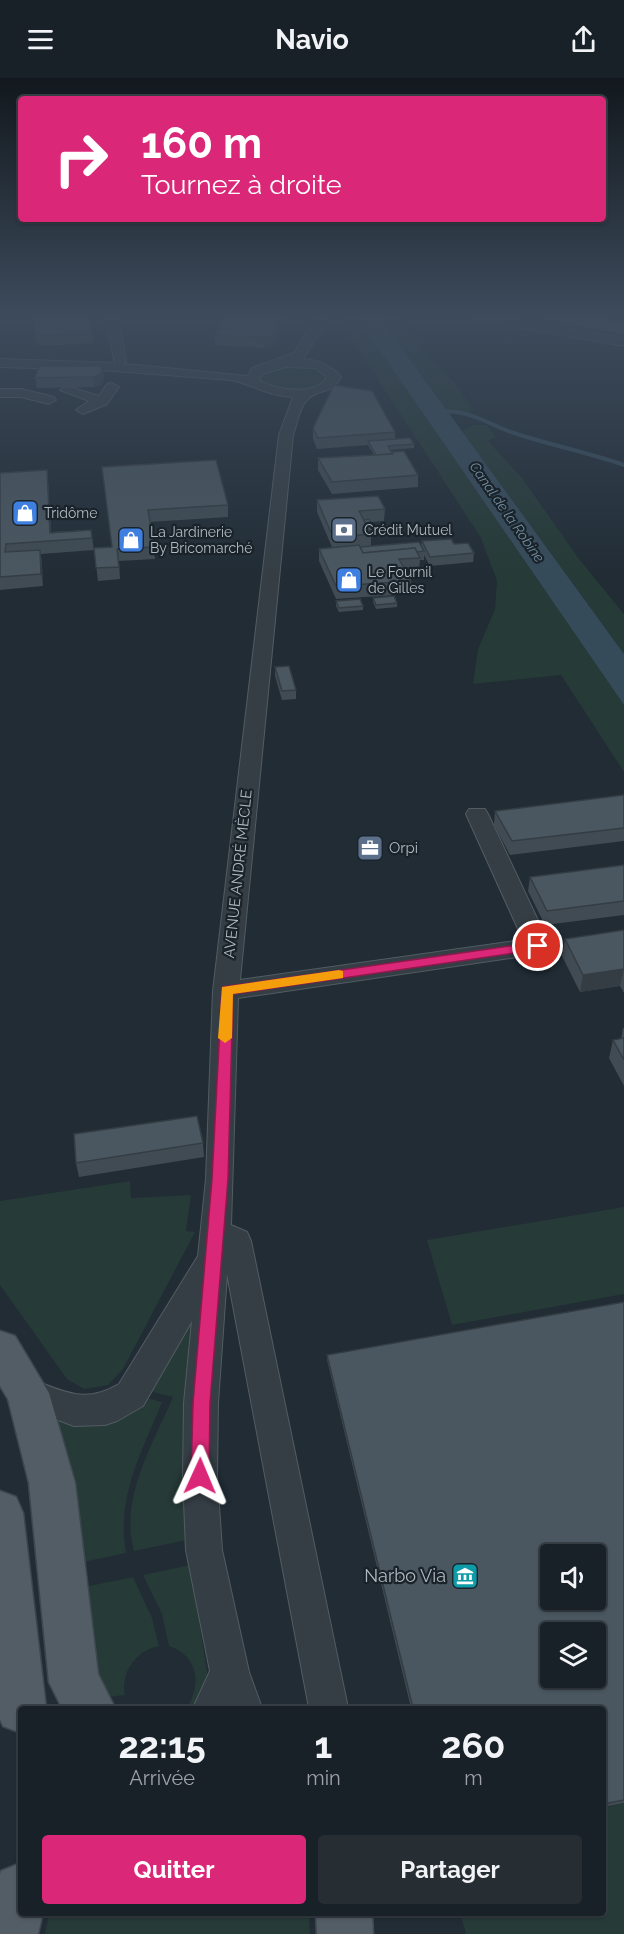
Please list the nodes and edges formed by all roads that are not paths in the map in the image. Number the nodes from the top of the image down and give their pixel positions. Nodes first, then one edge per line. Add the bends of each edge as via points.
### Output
1 (98, 403) edge
2 (281, 403) edge
3 (297, 403) edge
4 (82, 410) dead end
5 (286, 435) junction
6 (477, 814) dead end
7 (226, 991) junction
8 (221, 1244) junction
9 (0, 1349) edge
10 (27, 1393) junction
11 (0, 1513) edge
12 (230, 1672) junction
13 (21, 1706) edge
14 (89, 1706) edge
15 (214, 1706) edge
16 (242, 1706) edge
17 (328, 1706) edge
18 (18, 1903) edge
19 (344, 1916) edge
20 (10, 1934) edge
21 (345, 1934) edge

1 - 4 street
2 - 5 street, AVENUE ANDRÉ MÈCLE
3 - 5 street, AVENUE ANDRÉ MÈCLE
5 - 7 street, AVENUE ANDRÉ MÈCLE
6 - 7 street via 538,946
7 - 8 street, AVENUE ANDRÉ MÈCLE
8 - 10 street via 131,1395 105,1410 74,1411
8 - 12 street, AVENUE ANDRÉ MÈCLE via 201,1403 200,1476 204,1550
8 - 17 street
9 - 10 main road
10 - 14 main road via 52,1483 74,1682
11 - 13 main road
12 - 15 street
12 - 16 street, AVENUE ANDRÉ MÈCLE
18 - 20 main road
19 - 21 main road

